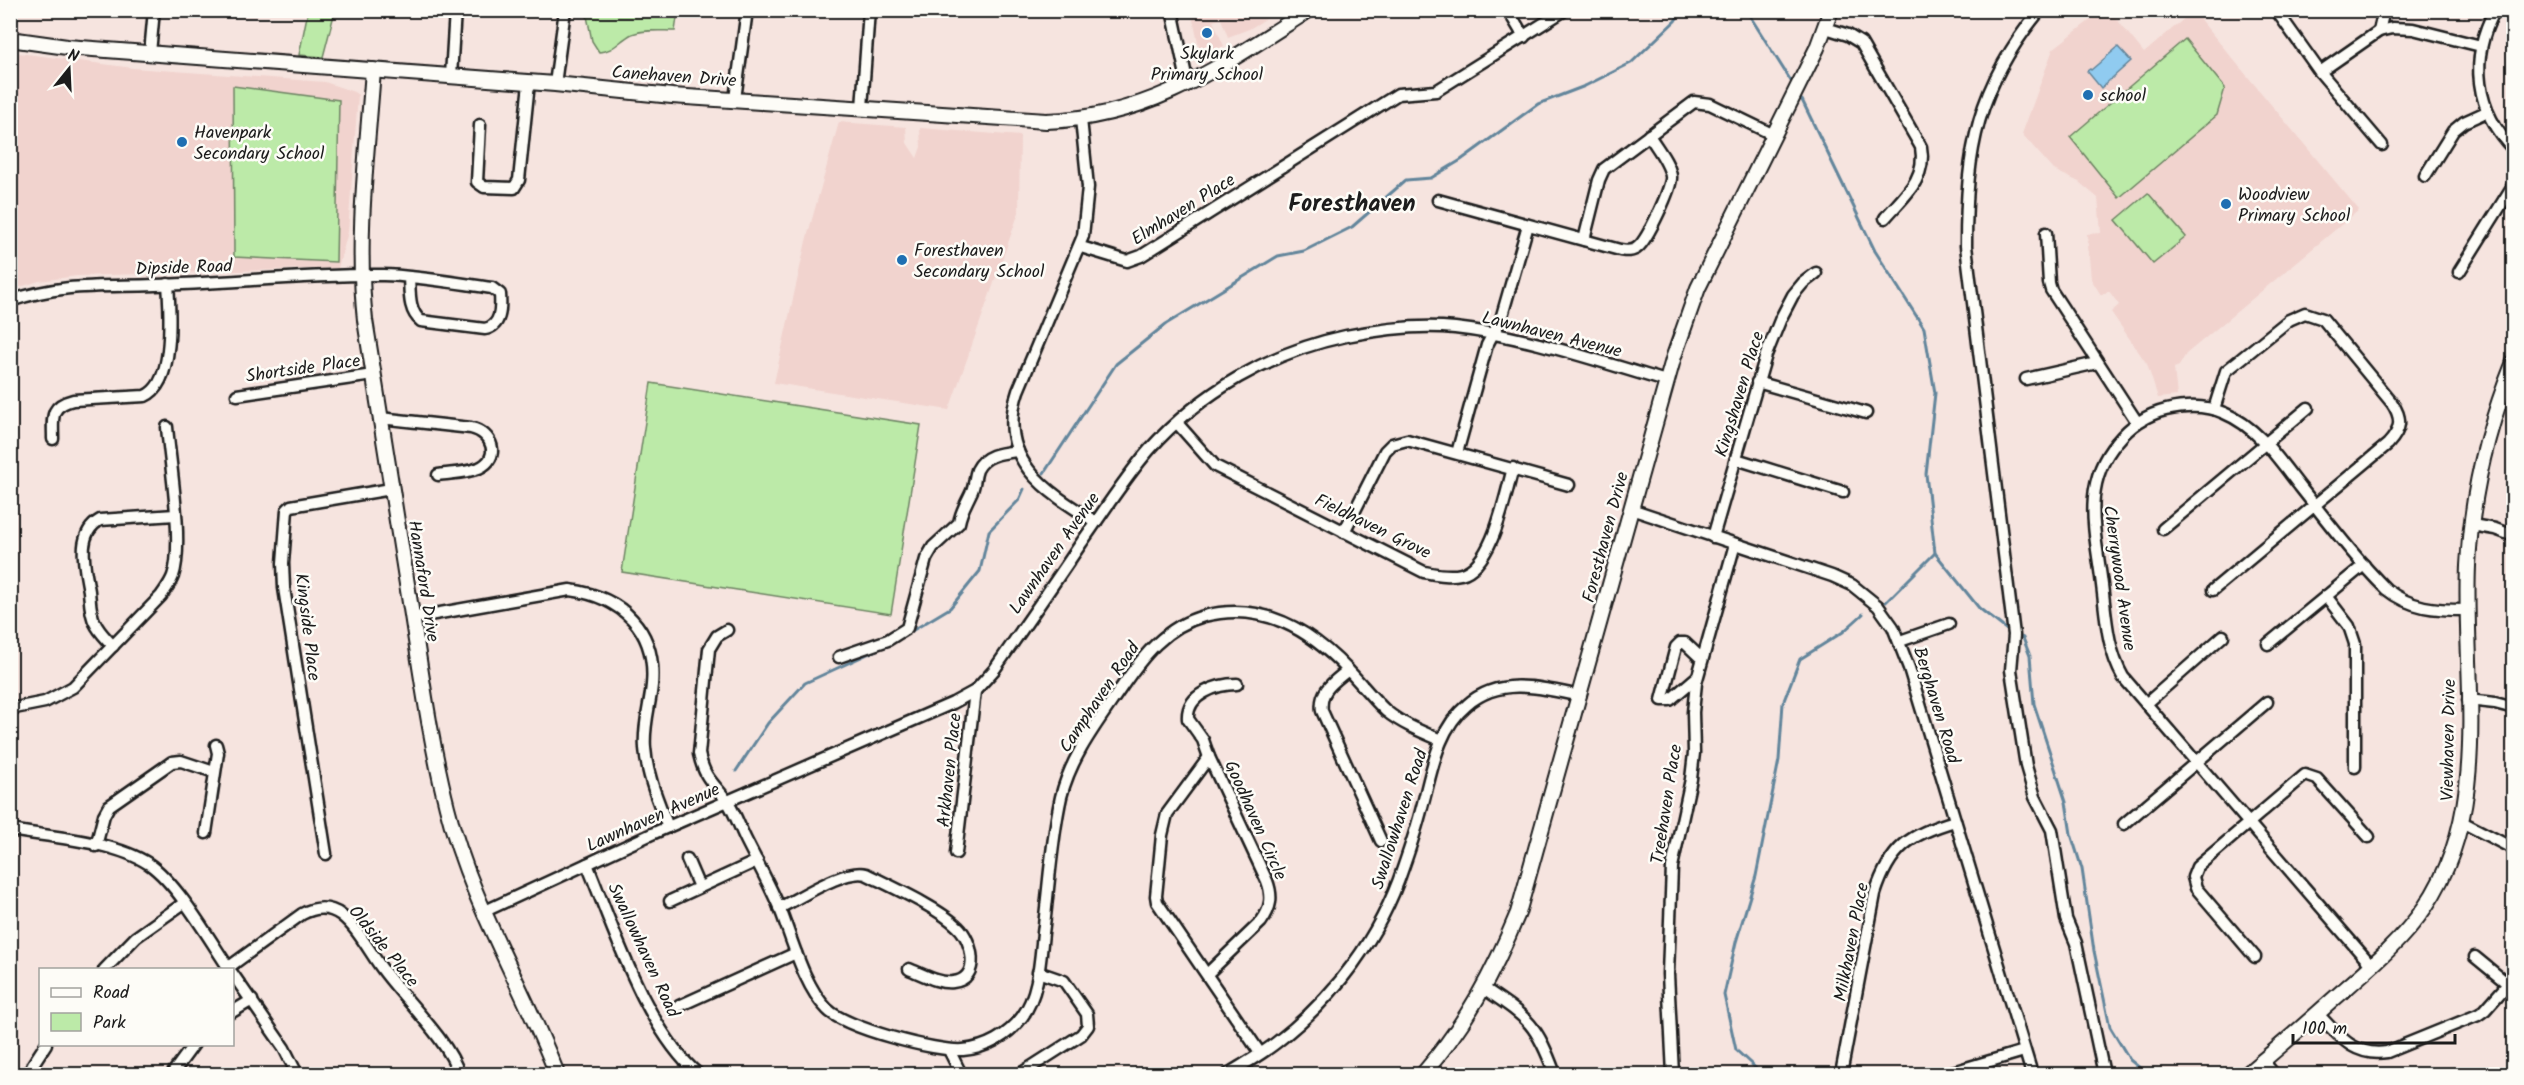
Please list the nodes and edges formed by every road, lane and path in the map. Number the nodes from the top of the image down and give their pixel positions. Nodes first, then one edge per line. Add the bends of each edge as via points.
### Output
1 (154, 10) edge
2 (455, 10) edge
3 (565, 10) edge
4 (747, 10) edge
5 (869, 10) edge
6 (1172, 10) edge
7 (1310, 10) edge
8 (1508, 10) edge
9 (1565, 10) edge
10 (1831, 10) edge
11 (2040, 10) edge
12 (2276, 10) edge
13 (2384, 10) edge
14 (2495, 10) edge
15 (1826, 28) junction
16 (2379, 31) junction
17 (1524, 37) junction
18 (10, 39) edge
19 (2481, 46) junction
20 (150, 53) junction
21 (373, 70) junction
22 (2320, 72) junction
23 (451, 76) junction
24 (529, 82) junction
25 (555, 84) junction
26 (1188, 85) junction
27 (735, 99) junction
28 (862, 108) junction
29 (2486, 112) junction
30 (1081, 119) junction
31 (480, 126) dead end
32 (1649, 135) junction
33 (1774, 135) junction
34 (2382, 145) dead end
35 (2514, 150) edge
36 (2425, 176) dead end
37 (2514, 184) edge
38 (1438, 200) dead end
39 (1885, 218) dead end
40 (1528, 225) junction
41 (2046, 233) dead end
42 (1584, 240) junction
43 (1081, 247) junction
44 (2459, 272) dead end
45 (1816, 273) dead end
46 (360, 275) junction
47 (409, 277) junction
48 (168, 284) junction
49 (10, 301) edge
50 (1492, 334) junction
51 (2514, 362) edge
52 (2097, 363) junction
53 (373, 375) junction
54 (2026, 379) dead end
55 (1666, 381) junction
56 (1757, 382) junction
57 (237, 395) dead end
58 (2308, 408) dead end
59 (2214, 409) junction
60 (1866, 412) dead end
61 (380, 418) junction
62 (2137, 422) junction
63 (1178, 423) junction
64 (167, 428) dead end
65 (53, 440) dead end
66 (2265, 443) junction
67 (1018, 451) junction
68 (1457, 453) junction
69 (1736, 459) junction
70 (1513, 468) junction
71 (438, 476) dead end
72 (1569, 485) dead end
73 (392, 489) junction
74 (1843, 492) dead end
75 (2314, 504) junction
76 (1631, 509) junction
77 (175, 515) junction
78 (1096, 522) junction
79 (2472, 525) junction
80 (2163, 529) dead end
81 (1344, 531) junction
82 (2514, 536) edge
83 (1713, 537) junction
84 (1735, 544) junction
85 (2364, 565) junction
86 (2213, 590) dead end
87 (2326, 596) junction
88 (2466, 610) junction
89 (412, 618) junction
90 (1949, 624) dead end
91 (727, 630) dead end
92 (2223, 636) dead end
93 (1899, 641) junction
94 (2268, 644) dead end
95 (112, 646) junction
96 (839, 657) dead end
97 (1702, 659) junction
98 (1348, 670) junction
99 (1697, 677) junction
100 (1238, 684) dead end
101 (975, 692) junction
102 (1580, 696) junction
103 (2468, 700) junction
104 (2266, 702) dead end
105 (2146, 704) junction
106 (2514, 708) edge
107 (10, 709) edge
108 (1441, 740) junction
109 (217, 749) dead end
110 (1209, 757) junction
111 (2196, 763) junction
112 (2355, 767) dead end
113 (214, 772) junction
114 (727, 802) junction
115 (1955, 821) junction
116 (2462, 822) junction
117 (2247, 823) junction
118 (2124, 824) dead end
119 (668, 827) junction
120 (206, 828) dead end
121 (10, 830) edge
122 (2369, 837) dead end
123 (1381, 841) dead end
124 (96, 846) junction
125 (2514, 849) edge
126 (956, 853) dead end
127 (326, 854) dead end
128 (687, 859) dead end
129 (757, 861) junction
130 (587, 864) junction
131 (699, 887) junction
132 (670, 901) dead end
133 (184, 903) junction
134 (779, 908) junction
135 (483, 912) junction
136 (796, 953) junction
137 (2255, 957) dead end
138 (2475, 957) dead end
139 (2372, 966) junction
140 (105, 968) edge
141 (229, 968) edge
142 (233, 968) edge
143 (909, 969) dead end
144 (1038, 972) junction
145 (1207, 974) junction
146 (234, 975) edge
147 (2510, 987) edge
148 (1485, 989) junction
149 (252, 1000) junction
150 (679, 1006) dead end
151 (234, 1011) edge
152 (2318, 1014) junction
153 (45, 1046) edge
154 (193, 1046) edge
155 (949, 1050) junction
156 (2024, 1051) junction
157 (1260, 1053) junction
158 (2263, 1061) junction
159 (30, 1074) edge
160 (172, 1074) edge
161 (297, 1074) edge
162 (459, 1074) edge
163 (557, 1074) edge
164 (698, 1074) edge
165 (961, 1074) edge
166 (1020, 1074) edge
167 (1228, 1074) edge
168 (1423, 1074) edge
169 (1555, 1074) edge
170 (1673, 1074) edge
171 (1841, 1074) edge
172 (1946, 1074) edge
173 (2032, 1074) edge
174 (2104, 1074) edge
175 (2247, 1074) edge
176 (2274, 1074) edge

1 - 20 street
2 - 23 street
3 - 25 street
4 - 27 street
5 - 28 street
6 - 26 street
7 - 26 street, Canehaven Drive
8 - 17 street
9 - 17 street, Elmhaven Place
10 - 15 street, Foresthaven Drive
11 - 174 street via 1999,67 1981,109 1966,197 1966,246 2014,635 2011,670 2026,766 2035,797 2052,830 2066,919 2076,943
12 - 22 street
13 - 16 street
14 - 19 street
15 - 33 street, Foresthaven Drive
15 - 39 street via 1861,43 1921,147 1923,163 1917,181
16 - 19 street via 2414,29
16 - 22 street
17 - 43 street, Elmhaven Place via 1436,91 1398,94 1132,260
18 - 20 street, Canehaven Drive
19 - 29 street via 2478,73
20 - 21 street, Canehaven Drive
21 - 23 street, Canehaven Drive
21 - 46 street, Hannaford Drive
22 - 34 street
23 - 24 street, Canehaven Drive
24 - 25 street, Canehaven Drive
24 - 31 street via 519,180 514,188 484,187 477,182
25 - 27 street, Canehaven Drive
26 - 30 street, Canehaven Drive via 1129,109
27 - 28 street, Canehaven Drive
28 - 30 street, Canehaven Drive via 996,119
29 - 35 street
29 - 36 street via 2453,131
30 - 43 street via 1088,187
32 - 33 street via 1698,101
32 - 42 street via 1601,174
32 - 42 street via 1668,167 1671,180 1646,236 1638,248 1629,251
33 - 55 street, Foresthaven Drive via 1698,288
37 - 44 street
38 - 40 street
40 - 42 street
40 - 50 street via 1503,312
41 - 52 street via 2049,283
43 - 67 street via 1012,410 1013,439
45 - 56 street, Kingshaven Place via 1793,295
46 - 47 street, Dipside Road
46 - 48 street, Dipside Road
46 - 53 street, Hannaford Drive
47 - 47 street, Dipside Road via 492,288 500,294 497,323 485,329 421,321 411,307
48 - 49 street, Dipside Road via 87,285 38,291
48 - 65 street via 171,335 153,391 145,396 62,402 52,417
50 - 55 street, Lawnhaven Avenue
50 - 63 street, Lawnhaven Avenue via 1420,327 1332,339 1251,370 1205,399
50 - 68 street
51 - 79 street, Viewhaven Drive via 2491,429
52 - 54 street
52 - 62 street
53 - 57 street, Shortside Place
53 - 61 street, Hannaford Drive
55 - 76 street, Foresthaven Drive
56 - 60 street
56 - 69 street, Kingshaven Place
58 - 66 street
59 - 62 street, Cherrywood Avenue via 2175,408
59 - 66 street, Cherrywood Avenue via 2238,420
59 - 75 street via 2223,377 2234,364 2297,314 2323,319 2392,403 2400,421 2396,436 2388,444
61 - 71 street via 471,428 490,438 491,452 485,465
61 - 73 street, Hannaford Drive
62 - 105 street, Cherrywood Avenue via 2103,460 2092,505 2113,657 2123,677
63 - 78 street, Lawnhaven Avenue via 1136,466
63 - 81 street, Fieldhaven Grove via 1215,466
64 - 77 street
66 - 75 street, Cherrywood Avenue
66 - 80 street
67 - 78 street via 1053,496
67 - 96 street via 996,454 978,469 959,523 933,547 926,560 907,628 888,640
68 - 70 street
68 - 81 street via 1407,440 1392,444
69 - 74 street
69 - 83 street, Kingshaven Place
70 - 72 street
70 - 81 street, Fieldhaven Grove via 1484,556 1462,574 1424,572
73 - 89 street, Hannaford Drive
73 - 127 street, Kingside Place via 291,506 287,510 284,588
75 - 85 street, Cherrywood Avenue
75 - 86 street
76 - 83 street, Berghaven Road
76 - 102 street, Foresthaven Drive
77 - 95 street via 176,561 169,585
77 - 95 street via 100,520 87,534 83,546 93,619
78 - 101 street, Lawnhaven Avenue
79 - 82 street
79 - 88 street, Viewhaven Drive
83 - 84 street, Berghaven Road
84 - 93 street, Berghaven Road via 1852,585 1878,606
84 - 97 street, Treehaven Place
85 - 87 street
85 - 88 street, Cherrywood Avenue via 2386,589 2407,603 2437,610
87 - 94 street
87 - 112 street via 2349,626 2355,644
88 - 103 street, Viewhaven Drive
89 - 119 street via 570,590 587,592 613,603 640,628 649,644 652,685 645,749 653,787
89 - 135 street, Hannaford Drive via 447,807
90 - 93 street
91 - 114 street, Camphaven Road via 717,636 709,649 699,754 706,776
92 - 105 street
93 - 115 street, Berghaven Road
95 - 107 street via 85,677 62,694
97 - 99 street, Treehaven Place
97 - 99 street via 1685,643 1676,647 1662,700 1670,700
98 - 108 street, Camphaven Road via 1389,713
98 - 123 street via 1323,694 1322,711
98 - 144 street, Camphaven Road via 1323,645 1290,623 1254,612 1201,616 1153,646 1089,735 1068,776 1058,818
99 - 170 street, Treehaven Place via 1691,779 1670,881 1668,974
100 - 110 street via 1213,688 1192,703 1189,710 1189,723 1203,740
101 - 114 street, Lawnhaven Avenue
101 - 126 street, Arkhaven Place
102 - 108 street, Swallowhaven Road via 1532,686 1503,688 1468,703
102 - 148 street, Foresthaven Drive via 1524,896
103 - 106 street
103 - 116 street, Viewhaven Drive via 2469,765
104 - 111 street
105 - 111 street, Cherrywood Avenue
108 - 157 street, Swallowhaven Road via 1402,870 1370,939 1332,991 1289,1032
109 - 113 street
110 - 145 street, Goodhaven Circle via 1167,814 1156,886 1157,902
110 - 145 street, Goodhaven Circle via 1267,881 1271,900 1261,922
111 - 117 street, Cherrywood Avenue
111 - 118 street
113 - 120 street
113 - 124 street via 181,761 172,762 109,806
114 - 119 street, Lawnhaven Avenue
114 - 129 street, Camphaven Road
115 - 156 street, Berghaven Road
115 - 171 street, Milkhaven Place via 1917,834 1886,864 1875,894
116 - 125 street
116 - 139 street, Viewhaven Drive via 2444,874 2425,906 2401,938
117 - 122 street via 2308,775 2317,779
117 - 137 street via 2197,867 2193,882
117 - 139 street, Cherrywood Avenue
119 - 130 street, Lawnhaven Avenue
121 - 124 street
124 - 133 street via 148,864
128 - 131 street
129 - 131 street
129 - 134 street, Camphaven Road
130 - 135 street, Lawnhaven Avenue
130 - 164 street, Swallowhaven Road via 642,995 667,1038
131 - 132 street
133 - 140 street via 136,937
133 - 141 street
134 - 136 street, Camphaven Road
134 - 143 street via 843,877 866,874 941,915 958,927 970,943 971,967 960,980 934,979
135 - 163 street, Hannaford Drive via 513,970
136 - 150 street
136 - 155 street, Camphaven Road via 820,999 838,1017 854,1026
138 - 147 street
139 - 152 street, Viewhaven Drive
142 - 162 street, Oldside Place via 310,909 332,910 348,922 446,1049
144 - 155 street, Camphaven Road via 1028,1007 1011,1029 987,1044
144 - 166 street via 1065,981 1087,1014 1088,1026 1082,1035
145 - 157 street, Goodhaven Circle
146 - 149 street
147 - 152 street via 2478,1015 2373,1054 2354,1048
148 - 168 street, Foresthaven Drive
148 - 169 street via 1530,1023 1543,1042
149 - 151 street
149 - 161 street
152 - 158 street, Viewhaven Drive
153 - 159 street
154 - 160 street
155 - 165 street
156 - 172 street
156 - 173 street, Berghaven Road
157 - 167 street, Swallowhaven Road
158 - 175 street, Viewhaven Drive
158 - 176 street

